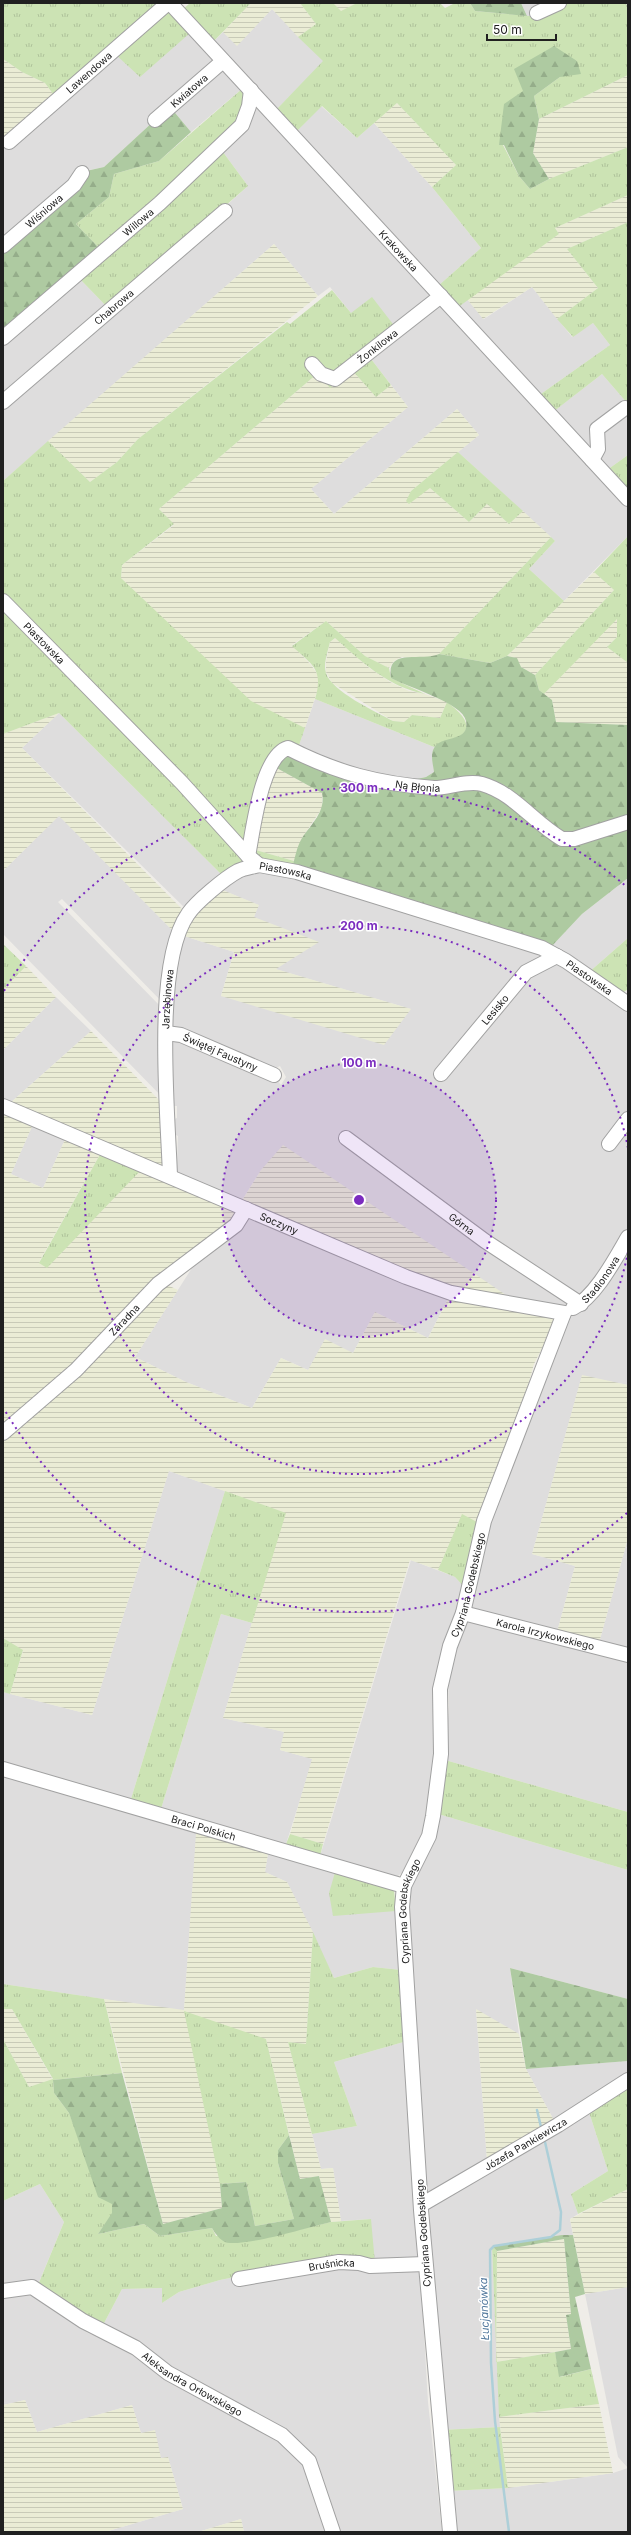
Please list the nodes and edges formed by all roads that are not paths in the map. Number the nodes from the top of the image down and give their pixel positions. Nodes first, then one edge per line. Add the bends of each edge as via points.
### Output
1 (169, 3) edge
2 (559, 3) edge
3 (537, 14) dead end
4 (223, 61) junction
5 (251, 90) junction
6 (155, 120) dead end
7 (9, 142) dead end
8 (82, 173) dead end
9 (225, 210) dead end
10 (3, 246) edge
11 (441, 296) junction
12 (3, 338) edge
13 (312, 364) dead end
14 (3, 402) edge
15 (625, 408) dead end
16 (592, 460) junction
17 (628, 499) edge
18 (3, 601) edge
19 (628, 822) edge
20 (254, 860) junction
21 (557, 956) junction
22 (628, 1004) edge
23 (166, 1033) junction
24 (441, 1074) dead end
25 (274, 1075) dead end
26 (3, 1106) edge
27 (628, 1119) edge
28 (346, 1138) dead end
29 (609, 1144) dead end
30 (170, 1176) junction
31 (246, 1210) junction
32 (628, 1237) edge
33 (581, 1304) junction
34 (564, 1313) junction
35 (3, 1433) edge
36 (463, 1613) junction
37 (628, 1655) edge
38 (3, 1768) edge
39 (404, 1886) junction
40 (628, 2080) edge
41 (421, 2205) junction
42 (425, 2264) junction
43 (239, 2279) dead end
44 (3, 2291) edge
45 (333, 2532) edge
46 (450, 2532) edge

1 - 4 street, Krakowska
1 - 7 street, Lawendowa
2 - 3 street
4 - 5 street, Krakowska
4 - 6 street, Kwiatowa
5 - 11 street, Krakowska
5 - 12 street, Willowa via 249,106 242,125 160,203
8 - 10 street, Wiśniowa via 74,185
9 - 14 street, Chabrowa
11 - 13 street, Żonkilowa via 335,379 322,374
11 - 16 street, Krakowska
15 - 16 street via 597,429 598,449
16 - 17 street, Krakowska
18 - 20 street, Piastowska
19 - 20 street, Na Błonia via 574,839 562,840 511,798 489,786 470,784 438,788 371,781 324,765 288,748 274,758 254,816
20 - 21 street, Piastowska via 542,948
20 - 23 street, Jarzębinowa via 212,891 188,914 174,944 167,990
21 - 22 street, Piastowska
21 - 24 street, Lesisko via 526,972
23 - 25 street, Świętej Faustyny via 181,1035
23 - 30 street, Jarzębinowa
26 - 30 street, Soczyny
27 - 29 street
28 - 33 street, Górna via 485,1241
30 - 31 street, Soczyny
31 - 34 street, Soczyny via 406,1277 451,1293
31 - 35 street, Zaradna via 236,1226 158,1284 76,1370
32 - 33 street, Stadionowa via 607,1272
33 - 34 street, Stadionowa
34 - 36 street, Cypriana Godebskiego via 484,1521
36 - 37 street, Karola Irzykowskiego
36 - 39 street, Cypriana Godebskiego via 450,1646 440,1689 441,1754 430,1829
38 - 39 street, Braci Polskich
39 - 41 street, Cypriana Godebskiego via 402,1907
40 - 41 street, Józefa Pankiewicza via 558,2125
41 - 42 street, Cypriana Godebskiego
42 - 43 street, Bruśnicka via 370,2266 339,2262
42 - 46 street, Cypriana Godebskiego
44 - 45 street, Aleksandra Orłowskiego via 32,2287 83,2321 136,2348 168,2374 282,2435 309,2461

